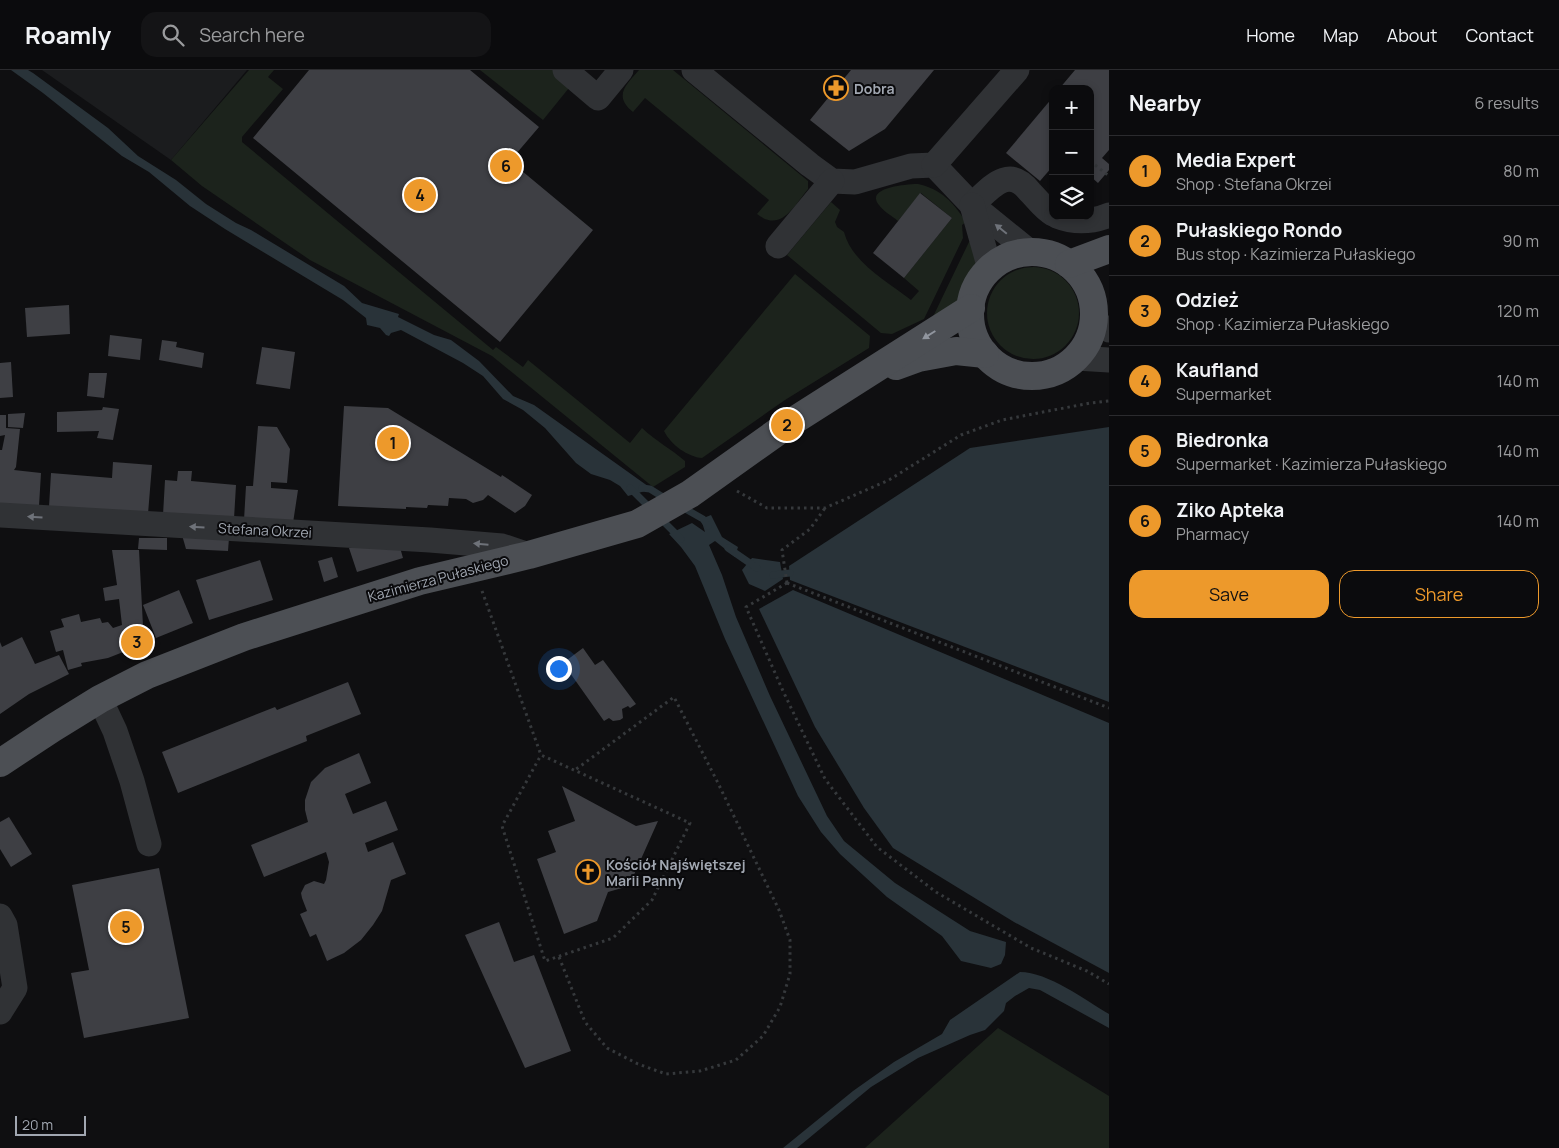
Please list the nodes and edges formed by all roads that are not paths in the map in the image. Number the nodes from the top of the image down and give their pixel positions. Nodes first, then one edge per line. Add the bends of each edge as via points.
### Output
1 (565, 70) edge
2 (621, 70) edge
3 (694, 70) edge
4 (1017, 70) edge
5 (934, 165) junction
6 (832, 181) junction
7 (972, 205) junction
8 (1049, 211) edge
9 (1109, 214) edge
10 (1075, 220) edge
11 (1093, 220) edge
12 (1094, 220) edge
13 (778, 246) dead end
14 (1109, 249) edge
15 (1030, 252) junction
16 (1069, 264) junction
17 (990, 270) junction
18 (971, 308) junction
19 (1101, 308) edge
20 (985, 354) junction
21 (1076, 358) junction
22 (1109, 360) edge
23 (866, 375) junction
24 (0, 515) edge
25 (528, 554) junction
26 (100, 699) junction
27 (0, 764) edge
28 (149, 844) dead end
29 (0, 916) edge
30 (0, 1012) edge

1 - 2 street via 598,98
3 - 6 street
4 - 5 street
5 - 6 street via 911,166 854,182
5 - 7 street
6 - 13 street
7 - 8 street via 998,182 1014,179
15 -> 7 street
7 - 17 street
9 - 12 street
10 - 11 street
14 - 16 main road
15 - 16 main road via 1057,257
15 - 17 main road via 1015,254
16 - 19 main road
17 - 18 main road via 977,287
18 - 20 main road via 971,325
18 -> 23 main road, Kazimierza Pułaskiego
19 - 21 main road
20 - 21 main road via 1008,371 1037,376 1065,367
20 - 23 main road, Kazimierza Pułaskiego via 956,351 918,358
21 - 22 street
23 - 25 main road, Kazimierza Pułaskiego via 787,425 690,494 637,524
25 -> 24 street, Stefana Okrzei via 502,546 430,540
25 - 26 main road, Kazimierza Pułaskiego via 348,603 244,637 147,675
26 - 27 main road, Kazimierza Pułaskiego
26 - 28 street via 115,730
29 - 30 street via 6,925 15,988

